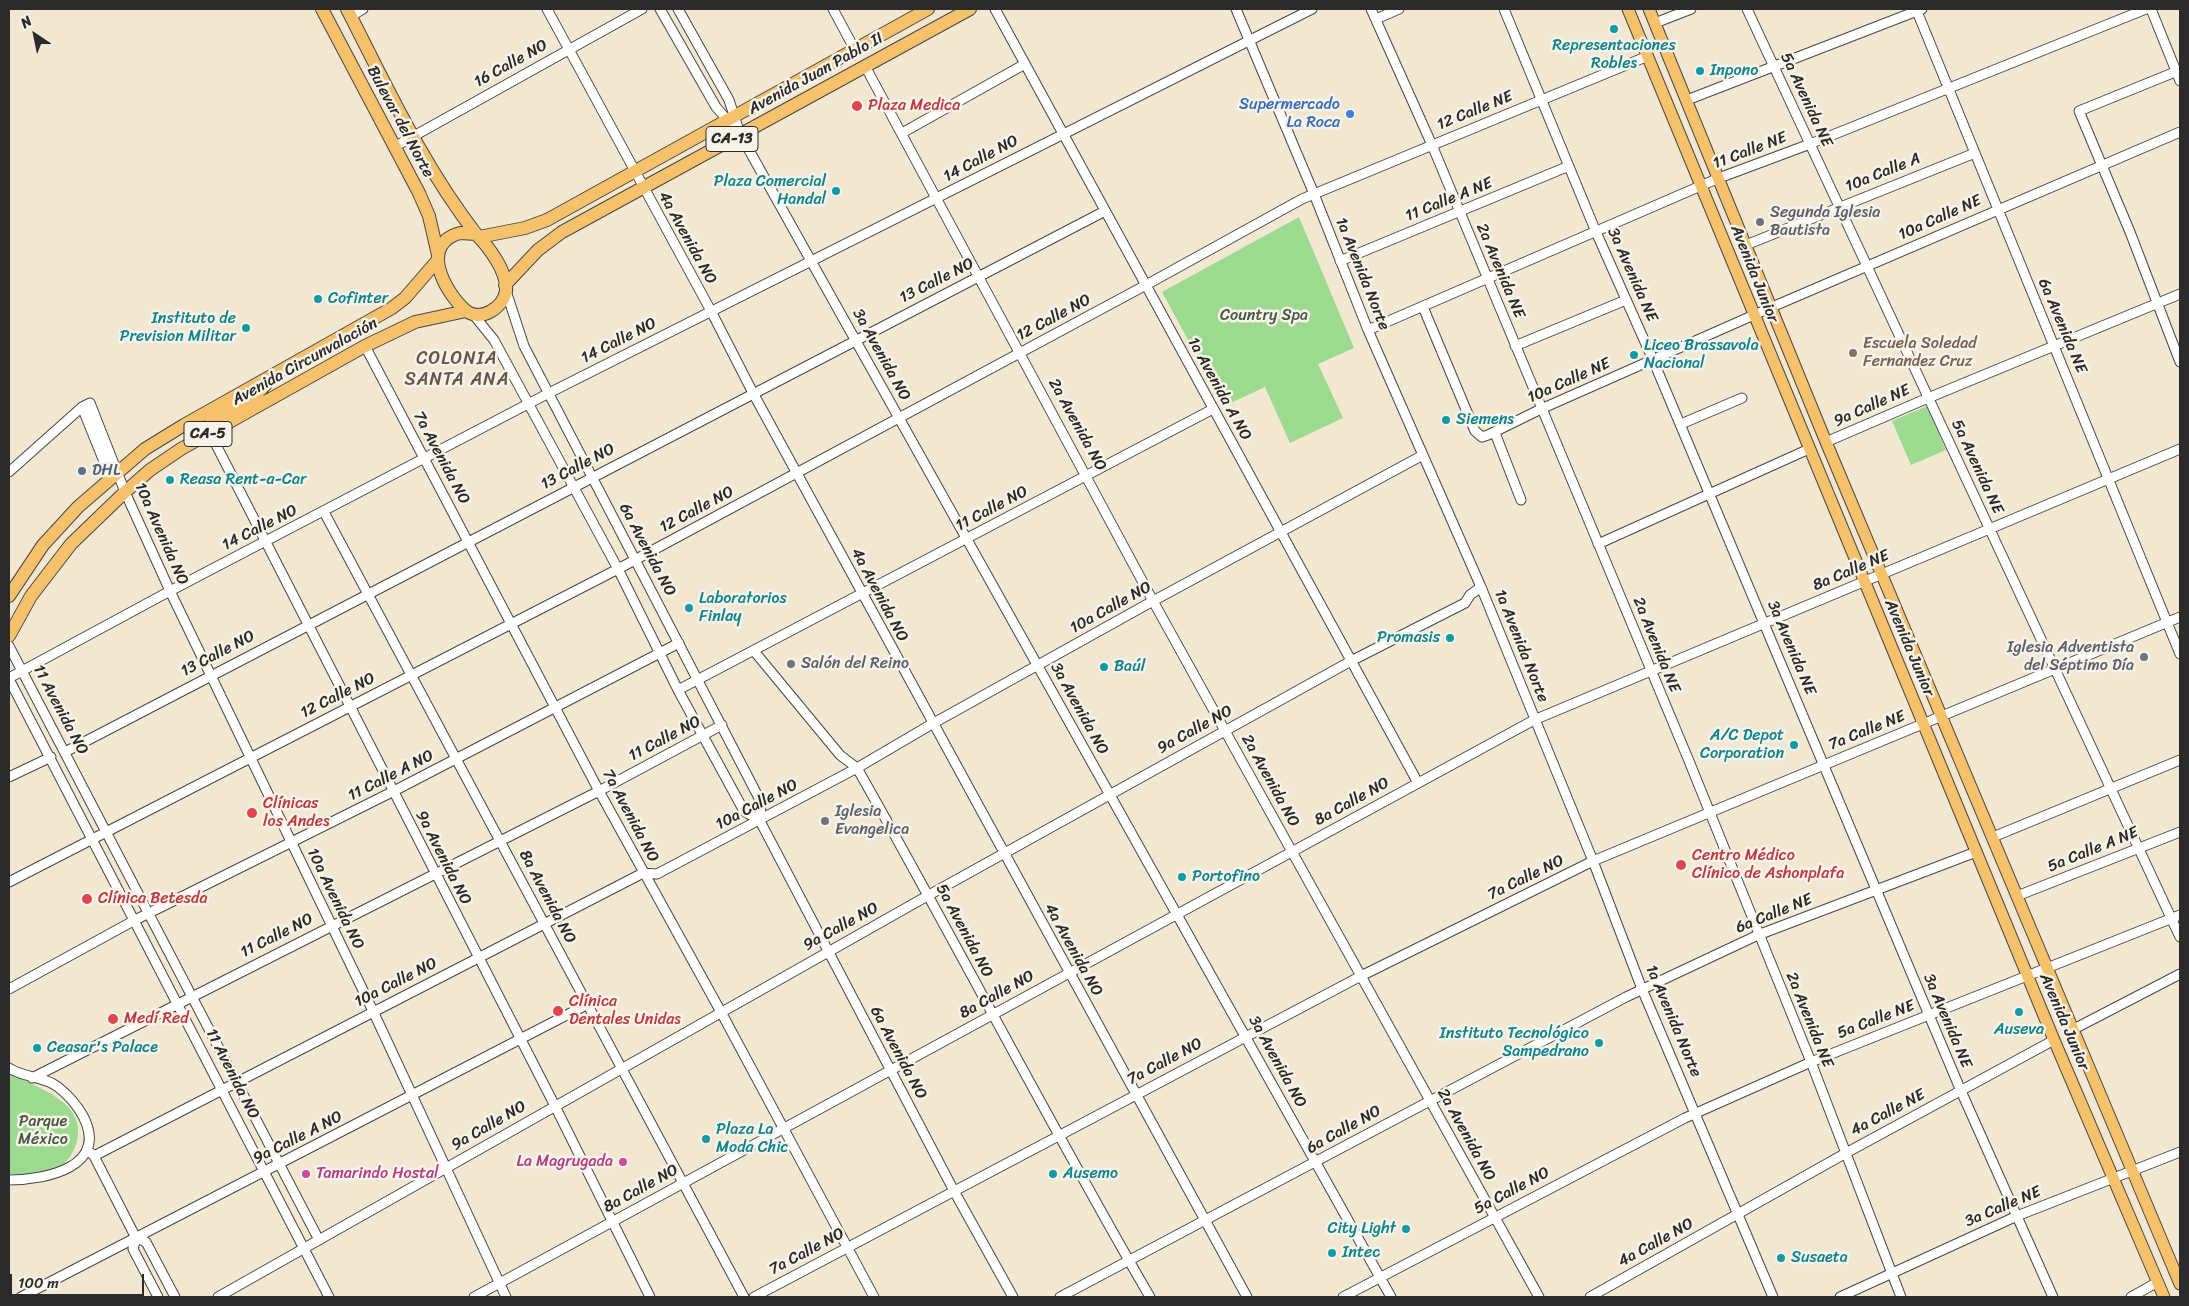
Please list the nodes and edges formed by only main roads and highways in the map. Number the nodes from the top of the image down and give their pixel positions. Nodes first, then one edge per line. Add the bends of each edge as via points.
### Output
1 (322, 9) edge
2 (928, 9) edge
3 (970, 9) edge
4 (1628, 9) edge
5 (1649, 9) edge
6 (349, 12) edge
7 (477, 236) junction
8 (437, 258) junction
9 (505, 288) junction
10 (469, 312) junction
11 (272, 376) junction
12 (210, 432) junction
13 (9, 596) edge
14 (9, 636) edge
15 (2177, 1270) edge
16 (2156, 1283) junction
17 (2180, 1284) edge
18 (2164, 1297) edge

1 - 8 highway, Bulevar del Norte via 420,193
2 - 7 highway, Avenida Juan Pablo II / CA-13 via 547,220 525,228
3 - 9 highway, Avenida Juan Pablo II / CA-13 via 562,232 538,250
4 - 16 main road, Avenida Junior
5 - 15 main road, Avenida Junior via 1881,574 2131,1171
6 - 7 highway, Bulevar del Norte via 451,202
7 - 8 highway, CA-5 via 460,233 448,238
7 - 9 highway via 497,262
8 - 10 highway via 445,284
8 - 11 highway, Avenida Circunvalación / CA-5 via 405,298 392,308
9 - 10 highway, CA-5 via 501,304 493,311 485,314
10 - 12 highway, Avenida Circunvalación / CA-5 via 415,322
11 - 12 highway via 252,398 211,422
11 - 13 highway, Avenida Circunvalación / CA-5 via 145,450 78,508 43,545
12 - 14 highway, Avenida Circunvalación / CA-5 via 150,470 72,544 31,596
15 - 16 main road
15 - 17 main road, Avenida Junior
16 - 18 main road, Avenida Junior

